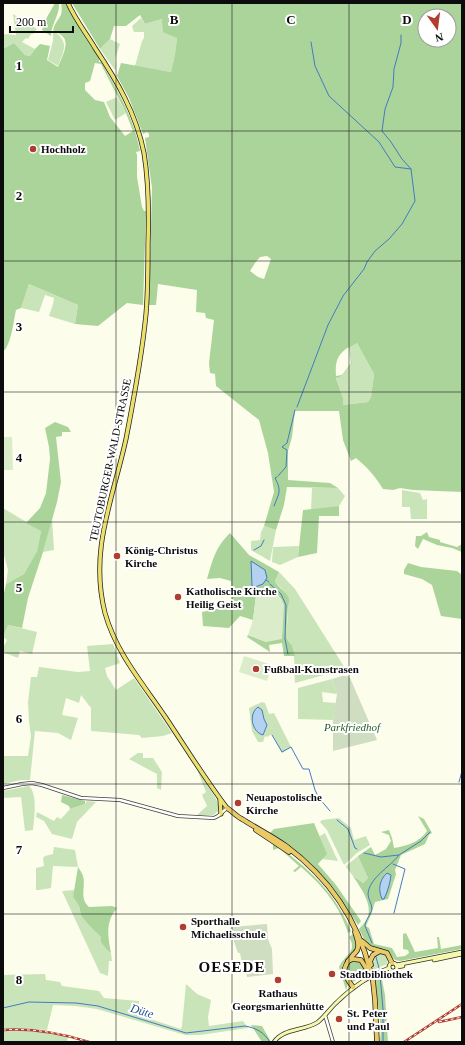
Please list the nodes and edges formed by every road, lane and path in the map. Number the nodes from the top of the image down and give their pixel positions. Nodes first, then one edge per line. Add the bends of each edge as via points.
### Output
1 (68, 3) edge
2 (3, 788) edge
3 (220, 799) junction
4 (227, 808) junction
5 (221, 814) junction
6 (355, 929) junction
7 (361, 939) junction
8 (381, 951) junction
9 (461, 954) edge
10 (348, 961) junction
11 (395, 965) junction
12 (389, 968) junction
13 (369, 970) junction
14 (353, 987) junction
15 (325, 1014) junction
16 (274, 1042) edge
17 (333, 1042) edge
18 (376, 1042) edge

1 - 3 main road, TEUTOBURGER-WALD-STRASSE via 120,87 132,112 144,153 148,195 145,316 127,433 101,540 99,573 102,597 108,623 122,654
2 - 5 street via 32,783 81,798 126,801 178,816 211,818
3 - 4 main road, TEUTOBURGER-WALD-STRASSE
3 - 5 main road
4 - 5 street
4 - 6 highway via 236,819 273,839 318,874 335,894
6 - 7 highway
6 - 10 highway via 358,948
6 - 13 highway
7 - 8 highway via 370,948
7 - 13 highway
8 - 11 highway via 387,953
8 - 13 highway via 371,958
9 - 11 main road
10 - 13 highway via 361,960
10 - 14 highway via 344,966 344,973
11 - 12 main road via 390,964
11 - 12 main road via 396,969 393,971
12 - 14 main road
13 - 18 highway, bridge via 375,1000
14 - 15 main road
15 - 16 main road via 310,1026 283,1034
15 - 17 street

